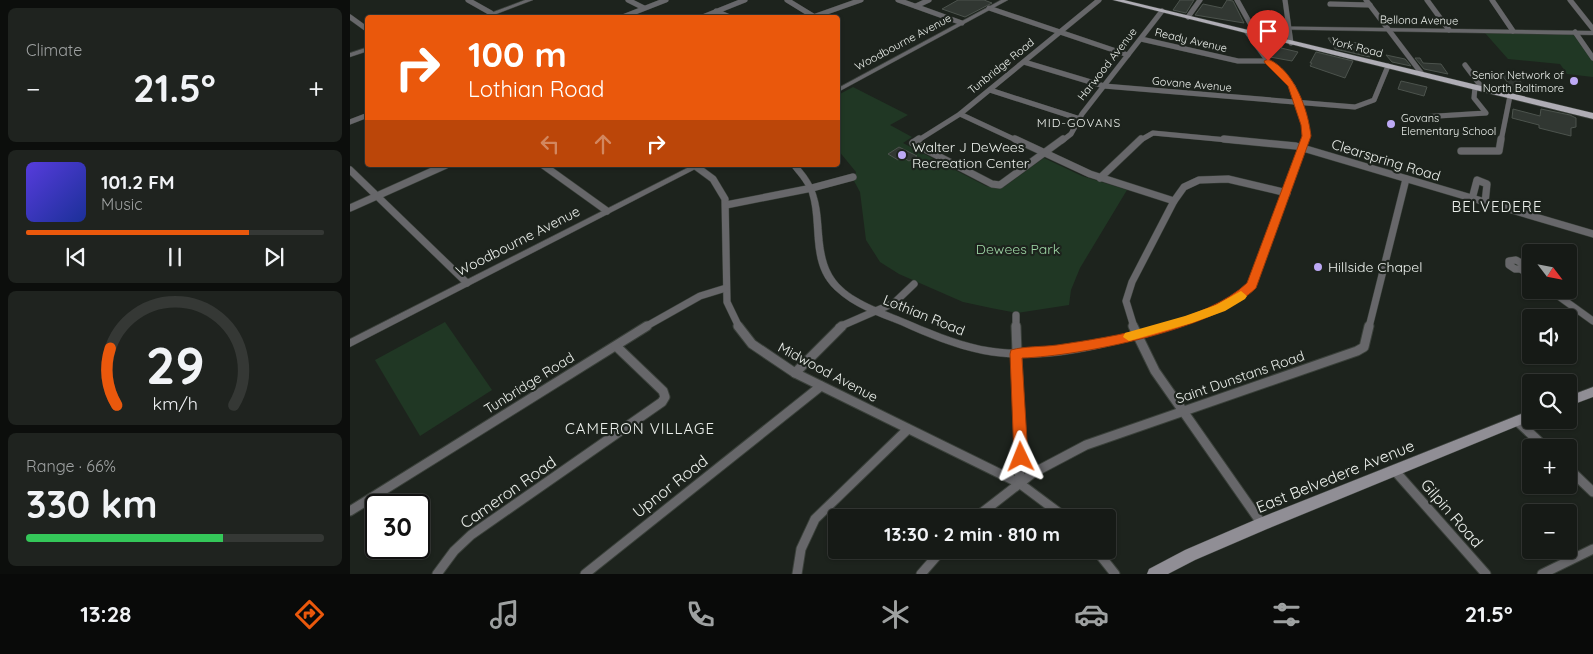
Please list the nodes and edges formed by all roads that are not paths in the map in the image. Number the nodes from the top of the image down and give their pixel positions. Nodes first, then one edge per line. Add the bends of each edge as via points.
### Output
1 (468, 0) edge
2 (530, 0) edge
3 (628, 0) edge
4 (666, 0) edge
5 (745, 0) edge
6 (787, 0) edge
7 (860, 0) edge
8 (898, 0) edge
9 (929, 0) edge
10 (1005, 0) edge
11 (1099, 0) edge
12 (1120, 0) edge
13 (1200, 0) edge
14 (1232, 0) edge
15 (1285, 0) edge
16 (1366, 0) edge
17 (1427, 0) edge
18 (1492, 0) edge
19 (1570, 0) edge
20 (1238, 1) edge
21 (1349, 4) dead end
22 (1370, 5) junction
23 (916, 6) junction
24 (644, 8) junction
25 (990, 8) junction
26 (716, 10) junction
27 (1162, 11) junction
28 (491, 13) junction
29 (486, 15) edge
30 (627, 15) edge
31 (706, 15) edge
32 (726, 15) edge
33 (808, 15) edge
34 (817, 15) edge
35 (350, 18) edge
36 (1188, 18) junction
37 (962, 23) junction
38 (365, 28) edge
39 (1290, 28) junction
40 (1593, 28) edge
41 (1249, 29) junction
42 (1387, 29) junction
43 (1449, 30) junction
44 (1512, 31) junction
45 (1060, 32) junction
46 (1574, 32) junction
47 (1593, 33) edge
48 (1141, 39) junction
49 (1292, 42) junction
50 (365, 50) edge
51 (350, 54) edge
52 (1128, 55) junction
53 (1593, 58) edge
54 (1268, 61) junction
55 (1024, 62) junction
56 (1465, 65) dead end
57 (1388, 66) junction
58 (1422, 74) junction
59 (1104, 86) junction
60 (1479, 88) junction
61 (840, 89) edge
62 (990, 90) junction
63 (1510, 96) junction
64 (1298, 102) junction
65 (960, 114) junction
66 (365, 116) edge
67 (1593, 116) edge
68 (1422, 117) dead end
69 (1080, 119) junction
70 (350, 122) edge
71 (1303, 148) junction
72 (1461, 151) dead end
73 (1044, 154) junction
74 (442, 167) edge
75 (546, 167) edge
76 (693, 167) edge
77 (699, 167) edge
78 (796, 167) edge
79 (350, 170) edge
80 (853, 177) dead end
81 (1100, 178) junction
82 (1406, 179) junction
83 (1000, 185) joint
84 (812, 188) junction
85 (1287, 193) junction
86 (377, 196) junction
87 (1472, 199) junction
88 (1174, 201) junction
89 (1485, 203) junction
90 (726, 204) junction
91 (350, 208) edge
92 (607, 212) junction
93 (1593, 234) edge
94 (467, 283) junction
95 (914, 284) dead end
96 (726, 288) junction
97 (1562, 299) edge
98 (877, 311) junction
99 (1016, 315) dead end
100 (1593, 322) edge
101 (1138, 335) junction
102 (350, 343) edge
103 (616, 346) junction
104 (1016, 354) junction
105 (794, 373) junction
106 (821, 386) junction
107 (1593, 392) edge
108 (1577, 398) edge
109 (1182, 411) junction
110 (1522, 418) edge
111 (1517, 420) junction
112 (908, 429) junction
113 (1537, 439) edge
114 (1395, 471) junction
115 (1577, 477) edge
116 (1019, 483) junction
117 (1593, 492) edge
118 (986, 509) edge
119 (1054, 509) edge
120 (350, 510) edge
121 (1262, 524) junction
122 (1593, 549) edge
123 (934, 559) edge
124 (1103, 559) edge
125 (437, 574) edge
126 (585, 574) edge
127 (798, 574) edge
128 (921, 574) edge
129 (1115, 574) edge
130 (1154, 574) edge
131 (1486, 574) edge
132 (1542, 574) edge

1 - 28 street
2 - 28 street
3 - 24 street
4 - 24 street
5 - 26 street
6 - 33 street
7 - 34 street
8 - 23 street
9 - 23 street
10 - 25 street, Woodbourne Avenue
11 - 45 street, Tunbridge Road
12 - 27 main road, York Road
13 - 36 street
14 - 20 street
15 - 39 street
16 - 22 street
17 - 43 street
18 - 44 street
19 - 40 street
20 - 41 street
21 - 22 street
22 - 42 street
23 - 37 street
24 - 30 street
25 - 37 street, Woodbourne Avenue
25 - 45 street
26 - 31 street
26 - 32 street
27 - 36 main road, York Road
27 - 48 street, Harwood Avenue
28 - 29 street
35 - 38 street
36 - 41 main road, York Road
37 - 61 street, Woodbourne Avenue
39 - 41 street, Bellona Avenue
39 - 42 street, Bellona Avenue
39 - 49 street
41 - 49 main road, York Road
41 - 54 street, Lothian Road
42 - 43 street, Bellona Avenue
42 - 58 street
43 - 44 street, Bellona Avenue
44 - 46 street, Bellona Avenue
45 - 52 street
45 - 55 street, Tunbridge Road
46 - 47 street, Bellona Avenue
46 - 53 street
48 - 52 street, Harwood Avenue
48 - 54 street, Ready Avenue via 1238,61
49 - 57 main road, York Road
50 - 51 street
52 - 59 street, Harwood Avenue
54 - 64 street, Lothian Road via 1290,82
55 - 59 street, Govane Avenue
55 - 62 street, Tunbridge Road
56 - 60 street
57 - 58 main road, York Road
57 - 64 street, Govane Avenue via 1371,102 1361,106
58 - 60 main road, York Road
59 - 64 street, Govane Avenue
59 - 69 street, Harwood Avenue
60 - 63 main road, York Road
60 - 68 street via 1474,98 1486,113
62 - 65 street, Tunbridge Road
62 - 69 street
63 - 67 main road, York Road
63 - 72 street via 1499,151
64 - 71 street, Lothian Road via 1306,130
65 - 73 street
65 - 83 street, Tunbridge Road via 914,143 992,184
66 - 70 street
69 - 73 street, Harwood Avenue via 1074,131
71 - 81 street, Clearspring Road via 1166,133 1145,136
71 - 82 street, Clearspring Road
71 - 85 street, Lothian Road
73 - 81 street
73 - 83 street, Harwood Avenue
74 - 86 street
75 - 92 street
76 - 92 street, Woodbourne Avenue
77 - 90 street, Midwood Avenue via 717,184
78 - 84 street, Lothian Road
79 - 86 street
80 - 84 street
81 - 88 street
82 - 87 street, Clearspring Road
82 - 109 street, Saint Dunstans Road via 1364,347
84 - 90 street
84 - 98 street, Lothian Road via 824,268 835,285
85 - 88 street via 1237,180 1209,179 1184,188
85 - 101 street, Lothian Road via 1248,290 1220,308
86 - 91 street
86 - 94 street
87 - 89 street, Clearspring Road
87 - 89 street via 1475,183 1482,180 1487,184
88 - 101 street via 1127,295 1130,319
89 - 93 street, Clearspring Road
90 - 96 street, Midwood Avenue
92 - 94 street, Woodbourne Avenue
94 - 102 street, Woodbourne Avenue
95 - 98 street via 894,303
96 - 103 street, Tunbridge Road via 684,303
96 - 105 street, Midwood Avenue via 727,302 745,336
97 - 100 street
98 - 104 street, Lothian Road via 946,341
98 - 105 street via 839,327
99 - 104 street
101 - 104 street, Lothian Road
101 - 109 street via 1155,371
103 - 120 street, Tunbridge Road
103 - 125 street, Cameron Road via 663,391 665,397 662,402 471,535
104 - 116 street via 1021,457
105 - 106 street, Midwood Avenue
106 - 112 street, Midwood Avenue
106 - 126 street, Upnor Road
107 - 108 main road
109 - 116 street, Saint Dunstans Road via 1086,445
109 - 121 street
110 - 111 main road, East Belvedere Avenue
111 - 113 street
111 - 114 main road, East Belvedere Avenue
112 - 116 street, Midwood Avenue
112 - 127 street via 815,519 801,550
114 - 121 main road, East Belvedere Avenue
114 - 131 street, Gilpin Road
115 - 117 street
116 - 118 street, Saint Dunstans Road
116 - 119 street, Midwood Avenue
121 - 130 main road, East Belvedere Avenue
122 - 132 street
123 - 128 street
124 - 129 street

